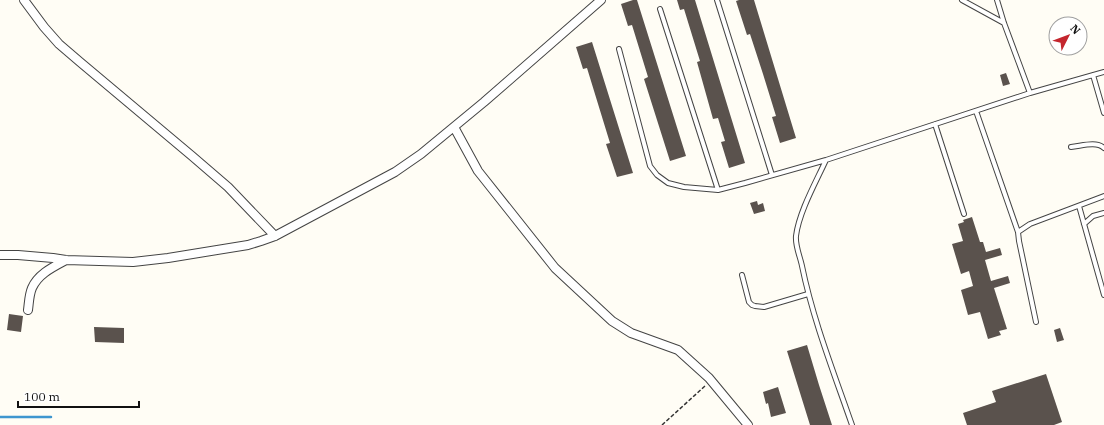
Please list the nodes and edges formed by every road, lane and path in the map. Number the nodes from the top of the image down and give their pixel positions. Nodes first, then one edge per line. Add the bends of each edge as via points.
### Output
1 (24, 0) edge
2 (601, 0) edge
3 (717, 0) edge
4 (962, 0) edge
5 (997, 0) edge
6 (660, 9) dead end
7 (1004, 23) junction
8 (619, 49) dead end
9 (1104, 72) edge
10 (1093, 75) junction
11 (1030, 93) junction
12 (976, 111) junction
13 (1104, 112) edge
14 (935, 124) junction
15 (454, 127) junction
16 (1071, 147) dead end
17 (1104, 148) edge
18 (826, 160) junction
19 (772, 175) junction
20 (718, 190) junction
21 (1104, 196) edge
22 (1079, 206) junction
23 (1104, 213) edge
24 (964, 214) dead end
25 (1084, 224) junction
26 (1018, 232) junction
27 (275, 236) junction
28 (0, 255) edge
29 (66, 260) junction
30 (742, 275) dead end
31 (808, 294) junction
32 (1104, 295) edge
33 (28, 310) dead end
34 (1036, 322) dead end
35 (712, 381) junction
36 (662, 425) edge
37 (748, 425) edge
38 (852, 425) edge

1 - 27 street via 59,44 228,187
2 - 15 street
3 - 19 lane
4 - 7 lane
5 - 7 lane
6 - 20 lane
7 - 11 lane
8 - 20 lane via 650,166 668,183
9 - 10 lane
10 - 11 lane
10 - 13 lane
11 - 12 lane
12 - 14 lane
12 - 26 lane
14 - 18 lane
14 - 24 lane
15 - 27 street via 395,172
15 - 35 street via 478,171 555,268 612,321 631,333 678,350
16 - 17 lane via 1096,144
18 - 19 lane
18 - 31 lane via 800,219 796,237 796,247
19 - 20 lane
21 - 22 lane
22 - 25 lane
22 - 26 lane via 1030,224
23 - 25 lane via 1093,216
25 - 32 lane
26 - 34 lane
27 - 29 street via 248,245 133,262
28 - 29 street
29 - 33 street via 37,281 32,288
30 - 31 lane via 749,302 755,306 764,307
31 - 38 lane
35 - 36 path
35 - 37 street

